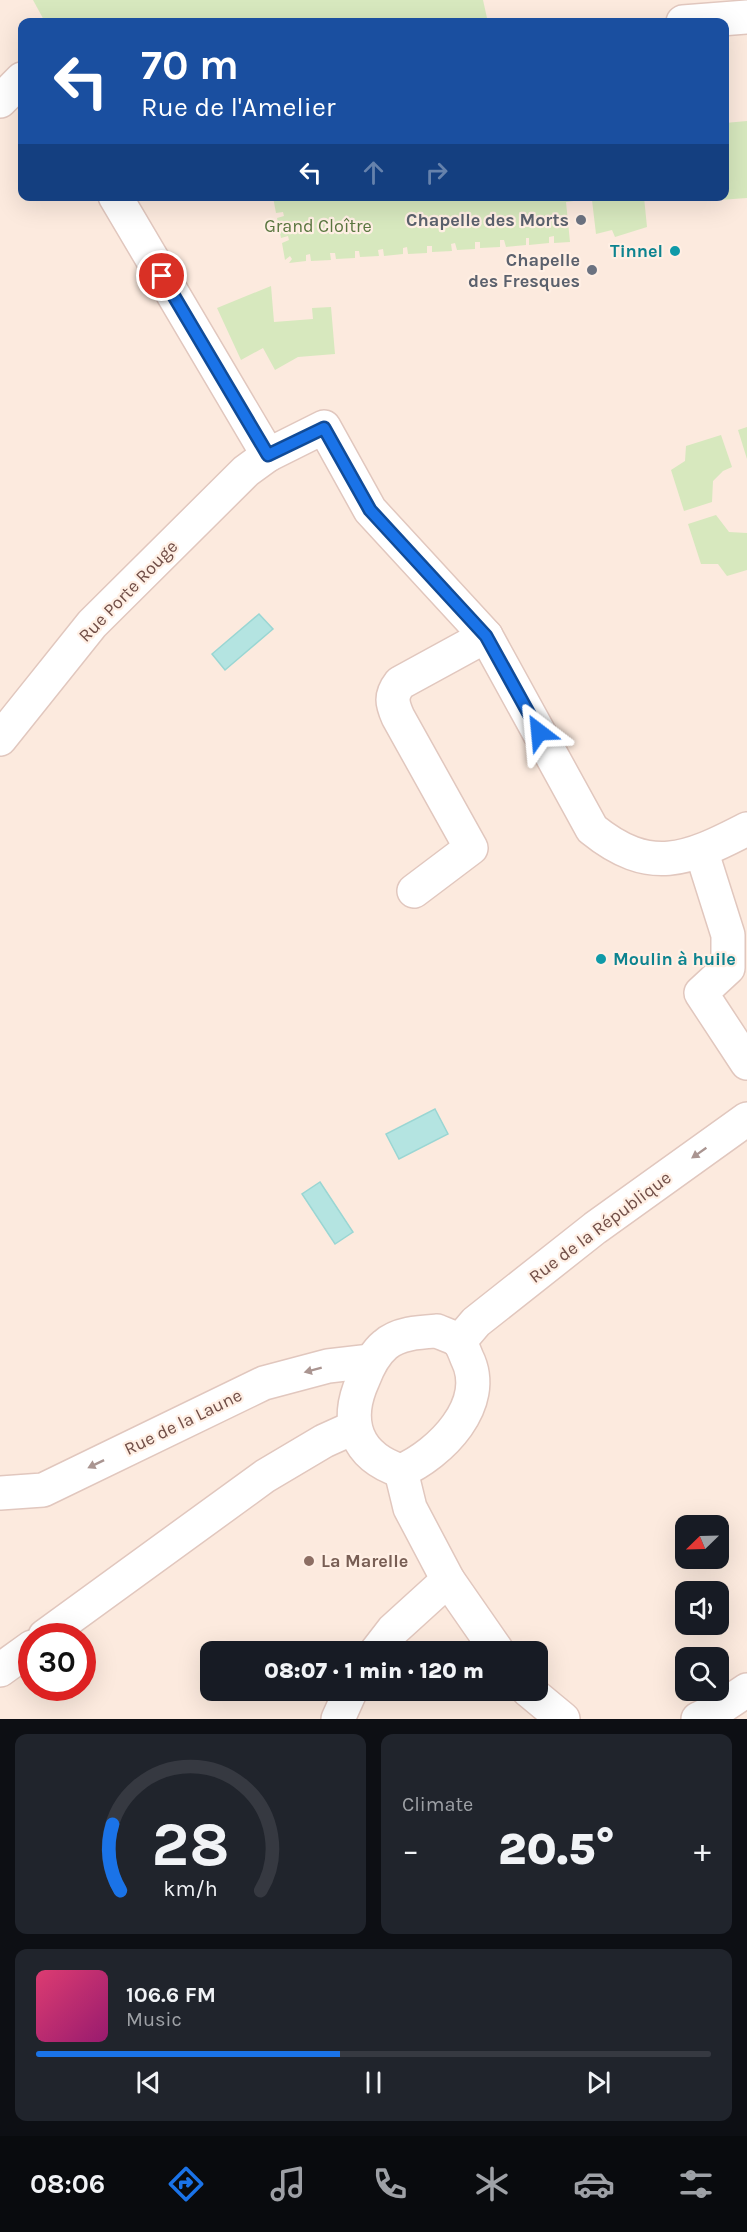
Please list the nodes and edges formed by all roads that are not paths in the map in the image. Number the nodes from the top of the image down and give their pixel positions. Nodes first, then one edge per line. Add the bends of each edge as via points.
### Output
1 (747, 18) edge
2 (729, 19) edge
3 (18, 83) edge
4 (0, 101) edge
5 (118, 201) edge
6 (268, 455) junction
7 (486, 636) junction
8 (0, 739) edge
9 (747, 829) edge
10 (702, 853) junction
11 (414, 891) dead end
12 (747, 1063) edge
13 (747, 1119) edge
14 (459, 1342) junction
15 (371, 1361) junction
16 (355, 1427) junction
17 (401, 1471) junction
18 (0, 1493) edge
19 (448, 1580) junction
20 (63, 1623) edge
21 (384, 1641) edge
22 (490, 1641) edge
23 (18, 1657) edge
24 (0, 1670) edge
25 (747, 1690) edge
26 (346, 1701) edge
27 (541, 1701) edge
28 (338, 1719) edge
29 (563, 1719) edge
30 (698, 1719) edge

1 - 2 street
3 - 4 street
5 - 6 street
6 - 7 street, Rue Porte Rouge via 324,428 370,510
6 - 8 street, Rue Porte Rouge via 246,471 92,624
7 - 10 street via 592,829 613,846 636,856 667,858
7 - 11 street via 400,683 393,693 392,703 398,717 471,848
9 - 10 street
10 - 12 street via 728,935 728,968 701,993
13 -> 14 street, Rue de la République via 595,1228 476,1322
14 - 15 street via 437,1331 415,1332 386,1344
14 - 17 street via 472,1368 472,1393 462,1418 440,1448
15 - 16 street via 353,1408
15 -> 18 street, Rue de la Laune via 328,1366 264,1383 43,1490
16 - 17 street via 366,1449 381,1464
16 - 20 street via 265,1476
17 - 19 street via 410,1508
19 - 21 street
19 - 22 street
23 - 24 street
25 - 30 street
26 - 28 street
27 - 29 street

